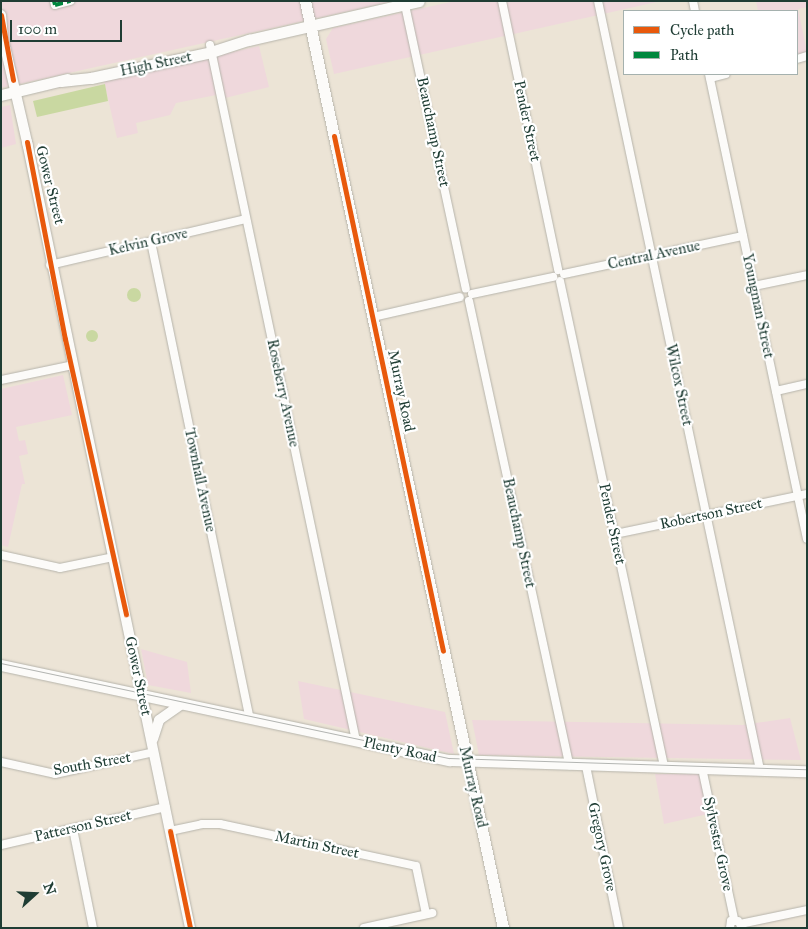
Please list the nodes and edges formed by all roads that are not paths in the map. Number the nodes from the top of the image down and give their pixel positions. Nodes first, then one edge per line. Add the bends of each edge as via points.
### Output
1 (54, 1) edge
2 (70, 1) edge
3 (305, 1) edge
4 (419, 1) edge
5 (502, 1) edge
6 (598, 1) edge
7 (405, 4) junction
8 (1, 15) edge
9 (311, 25) junction
10 (2, 36) edge
11 (210, 48) junction
12 (709, 76) edge
13 (16, 92) junction
14 (1, 95) edge
15 (246, 219) junction
16 (743, 236) junction
17 (151, 242) junction
18 (651, 256) junction
19 (53, 264) junction
20 (559, 275) junction
21 (807, 275) edge
22 (754, 286) junction
23 (469, 295) junction
24 (373, 317) junction
25 (73, 365) junction
26 (1, 380) edge
27 (807, 384) edge
28 (776, 391) junction
29 (807, 494) edge
30 (798, 496) junction
31 (706, 515) junction
32 (614, 534) junction
33 (807, 539) edge
34 (1, 555) edge
35 (114, 557) junction
36 (1, 664) edge
37 (142, 695) junction
38 (182, 704) junction
39 (250, 718) junction
40 (356, 741) junction
41 (153, 749) junction
42 (1, 762) edge
43 (468, 763) junction
44 (569, 765) junction
45 (586, 766) junction
46 (664, 768) junction
47 (702, 768) junction
48 (760, 770) junction
49 (807, 770) edge
50 (166, 808) junction
51 (73, 828) junction
52 (170, 831) junction
53 (1, 844) edge
54 (807, 910) edge
55 (732, 925) edge
56 (93, 928) edge
57 (190, 928) edge
58 (364, 928) edge
59 (503, 928) edge
60 (619, 928) edge

1 - 2 street via 55,5
3 - 9 main road, Murray Road
4 - 7 main road, High Street
5 - 20 street, Pender Street
6 - 18 street, Wilcox Street
7 - 9 main road, High Street
7 - 23 street, Beauchamp Street
8 - 10 street, Gower Street
9 - 11 main road, High Street
9 - 24 main road, Murray Road
10 - 13 street, Gower Street
11 - 13 main road, High Street via 91,78 61,81
11 - 15 street, Roseberry Avenue
12 - 16 street, Youngman Street
13 - 14 main road, High Street
13 - 19 street, Gower Street
15 - 17 street, Kelvin Grove
15 - 40 street, Roseberry Avenue
16 - 18 street, Central Avenue
16 - 22 street, Youngman Street
17 - 19 street, Kelvin Grove
17 - 39 street, Townhall Avenue
18 - 20 street, Central Avenue
18 - 31 street, Wilcox Street
19 - 25 street, Gower Street
20 - 23 street, Central Avenue
20 - 32 street, Pender Street
21 - 22 street
22 - 28 street, Youngman Street
23 - 24 street
23 - 44 street, Beauchamp Street
24 - 43 main road, Murray Road
25 - 26 street
25 - 35 street, Gower Street
27 - 28 street
28 - 30 street, Youngman Street
29 - 30 street, Robertson Street
30 - 31 street, Robertson Street
30 - 33 street, Youngman Street
31 - 32 street, Robertson Street
31 - 48 street, Wilcox Street
32 - 46 street, Pender Street
34 - 35 street via 60,568
35 - 37 street, Gower Street
36 - 37 main road, Plenty Road
37 - 38 main road, Plenty Road
37 - 41 street, Gower Street
38 - 39 main road, Plenty Road
38 - 41 street via 159,720
39 - 40 main road, Plenty Road
40 - 43 main road, Plenty Road
41 - 42 street, South Street via 55,774
41 - 50 street, Gower Street
43 - 44 main road, Plenty Road
43 - 59 main road, Murray Road
44 - 45 main road, Plenty Road
45 - 46 main road, Plenty Road
45 - 60 street, Gregory Grove
46 - 47 main road, Plenty Road
47 - 48 main road, Plenty Road
47 - 55 street, Sylvester Grove
48 - 49 main road, Plenty Road
50 - 51 street, Patterson Street
50 - 52 street, Gower Street
51 - 53 street, Patterson Street
51 - 56 street
52 - 57 street, Gower Street
52 - 58 street, Martin Street via 220,824 416,866 429,913
54 - 55 street

